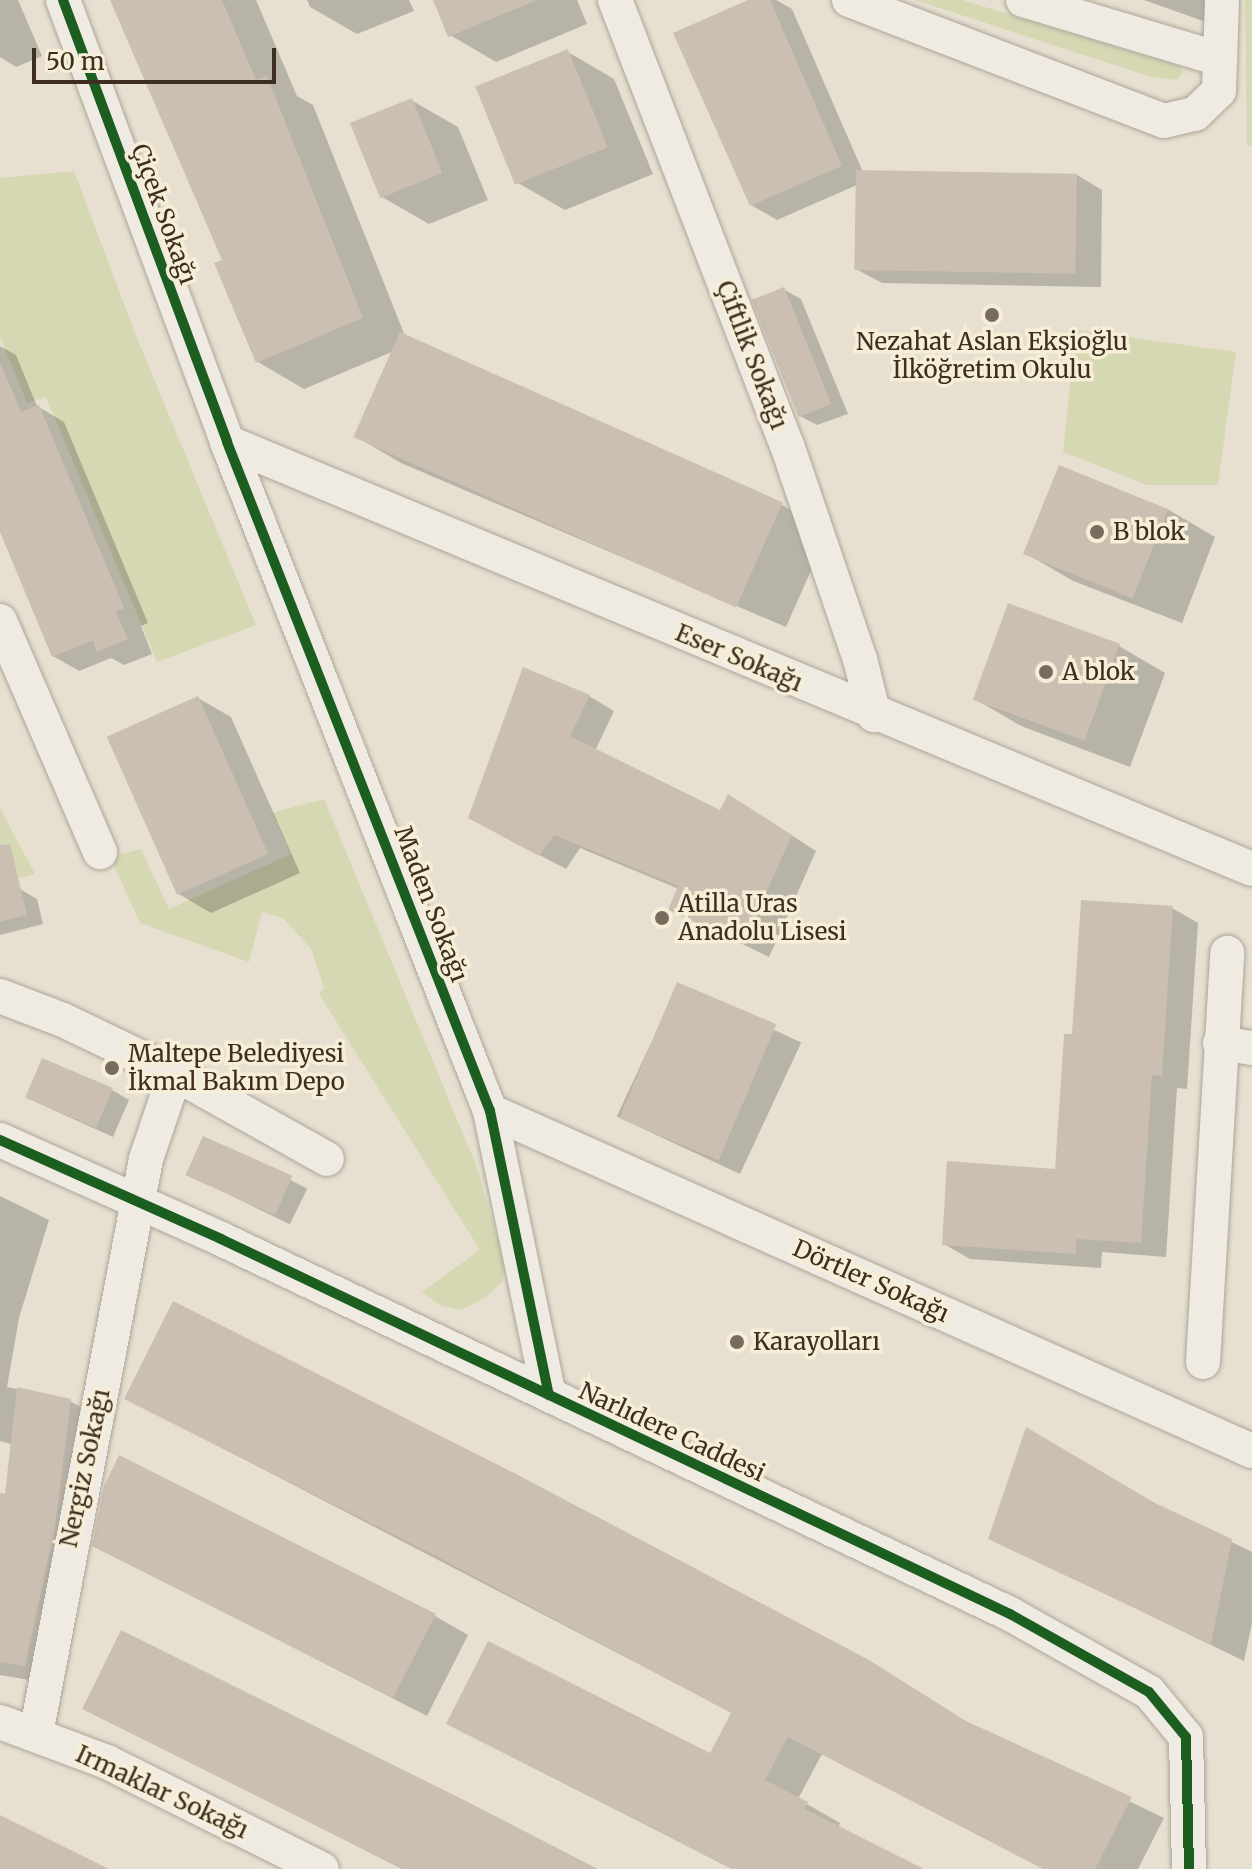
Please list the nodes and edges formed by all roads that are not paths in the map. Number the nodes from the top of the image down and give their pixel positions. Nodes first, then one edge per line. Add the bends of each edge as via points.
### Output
1 (63, 0) edge
2 (615, 0) edge
3 (849, 0) edge
4 (1023, 0) edge
5 (1222, 0) edge
6 (1220, 59) junction
7 (227, 442) junction
8 (0, 621) edge
9 (874, 715) junction
10 (100, 852) dead end
11 (1252, 869) edge
12 (1227, 953) dead end
13 (0, 996) edge
14 (1236, 1046) edge
15 (175, 1074) junction
16 (490, 1111) junction
17 (0, 1140) edge
18 (327, 1159) dead end
19 (139, 1202) junction
20 (1203, 1362) dead end
21 (549, 1395) junction
22 (1252, 1451) edge
23 (0, 1722) edge
24 (36, 1734) junction
25 (322, 1869) edge
26 (1189, 1869) edge

1 - 7 street, Çiçek Sokağı
2 - 9 street, Çiftlik Sokağı via 787,445
3 - 6 street via 1164,121 1195,114 1219,91
4 - 6 street
5 - 6 street
7 - 9 street, Eser Sokağı
7 - 16 street, Maden Sokağı
8 - 10 street
9 - 11 street, Eser Sokağı
12 - 14 street
13 - 15 street
14 - 20 street
15 - 18 street
15 - 19 street, Nergiz Sokağı via 146,1159
16 - 21 street, Maden Sokağı
16 - 22 street, Dörtler Sokağı
17 - 19 street, Narlıdere Caddesi
19 - 21 street, Narlıdere Caddesi
19 - 24 street, Nergiz Sokağı
21 - 26 street, Narlıdere Caddesi via 1010,1614 1149,1692 1186,1737
23 - 24 street, Irmaklar Sokağı
24 - 25 street, Irmaklar Sokağı via 107,1762

